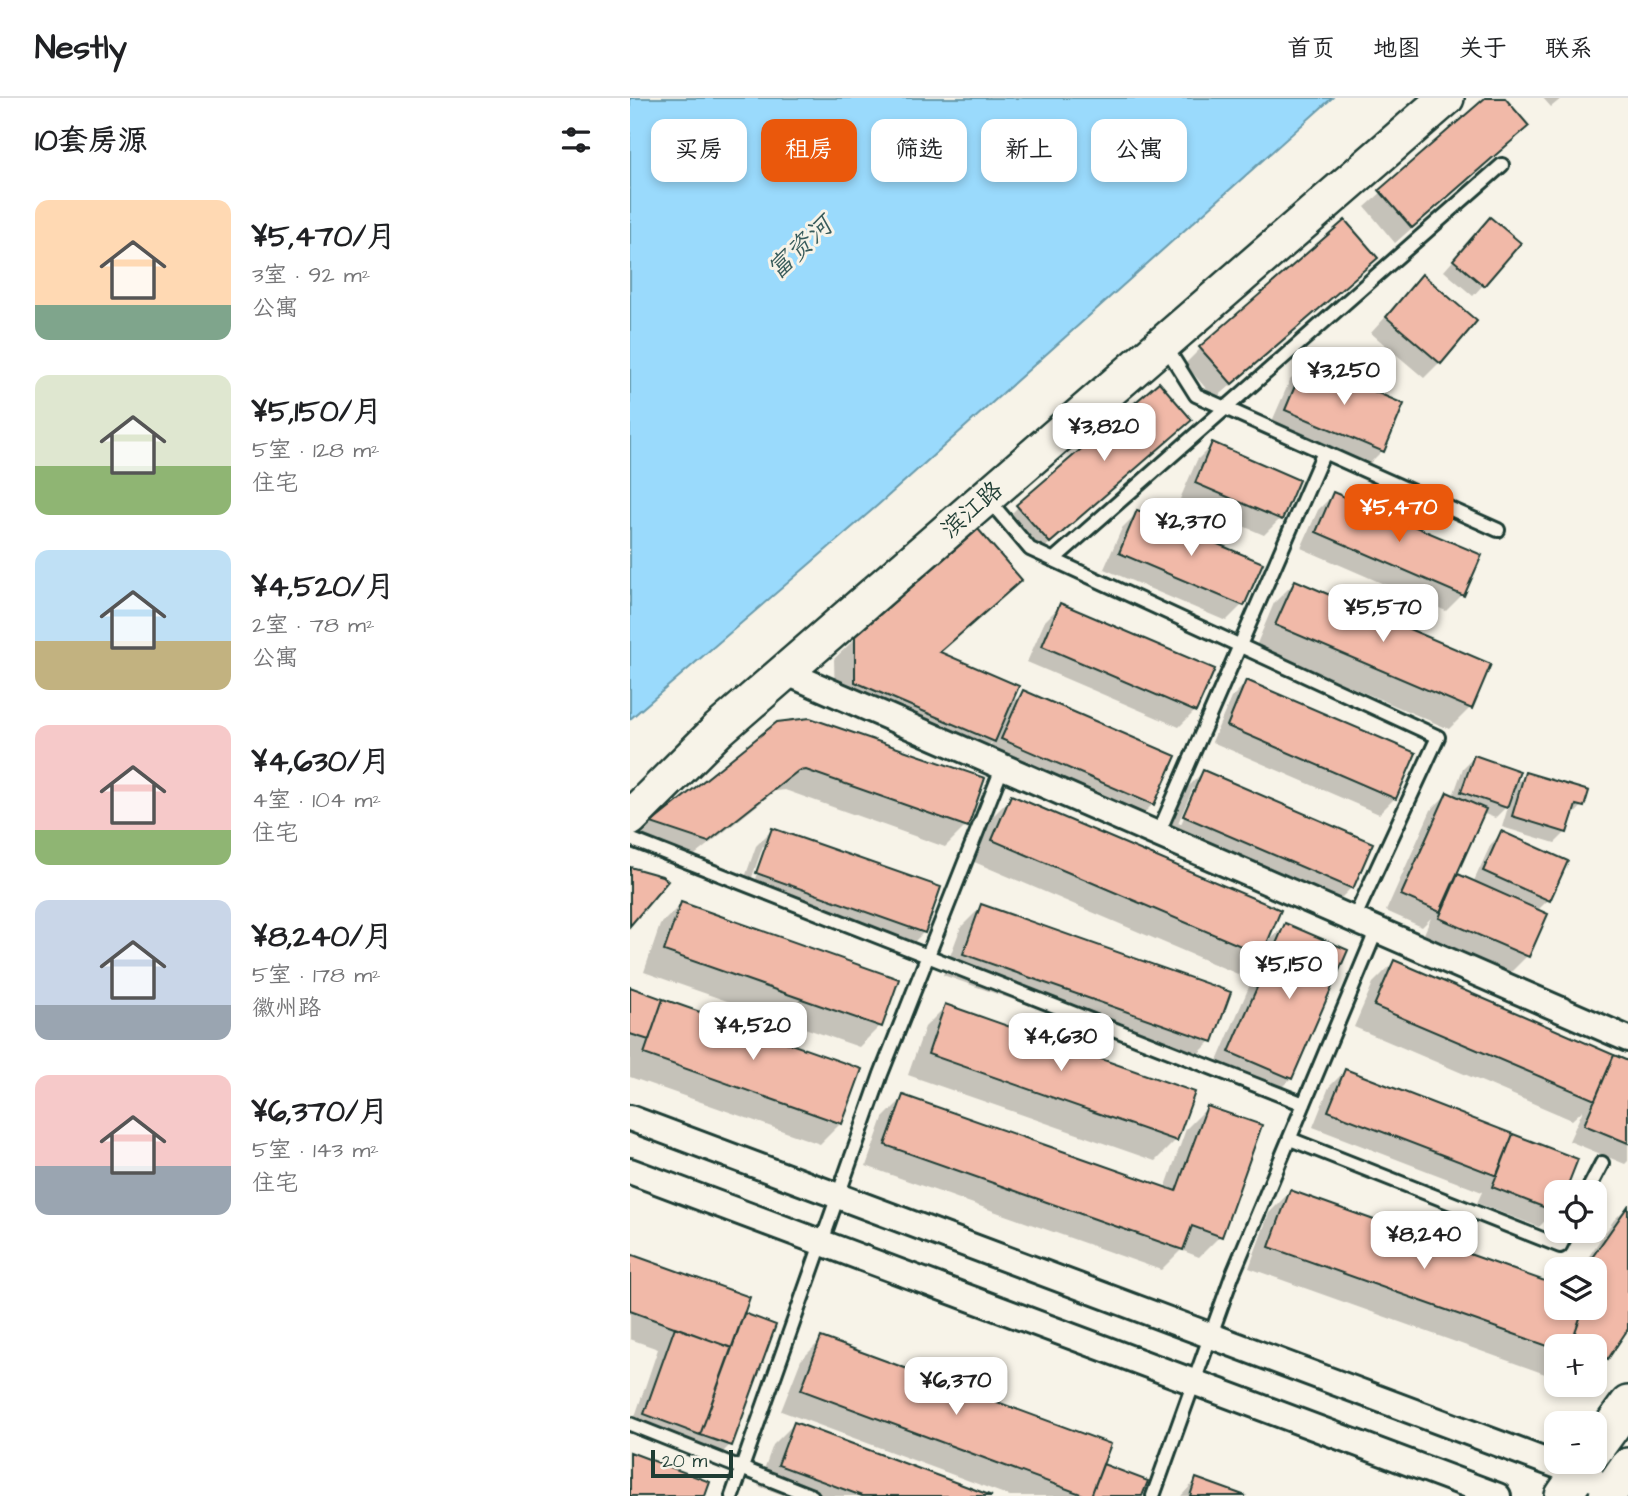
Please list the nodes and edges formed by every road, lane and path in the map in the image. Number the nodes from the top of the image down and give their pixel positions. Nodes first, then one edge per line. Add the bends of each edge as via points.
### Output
1 (1446, 98) edge
2 (1502, 165) dead end
3 (1164, 344) junction
4 (1225, 408) junction
5 (1324, 452) junction
6 (987, 498) junction
7 (1498, 530) dead end
8 (1052, 560) junction
9 (1240, 646) junction
10 (785, 672) junction
11 (1003, 766) junction
12 (630, 818) edge
13 (1158, 834) junction
14 (630, 839) edge
15 (1354, 919) junction
16 (1377, 929) junction
17 (928, 956) junction
18 (1628, 1039) edge
19 (1304, 1104) junction
20 (630, 1118) edge
21 (1290, 1139) junction
22 (1602, 1163) dead end
23 (630, 1171) edge
24 (1593, 1180) edge
25 (838, 1197) junction
26 (1544, 1240) edge
27 (823, 1243) junction
28 (1210, 1336) junction
29 (1193, 1381) junction
30 (1628, 1404) edge
31 (630, 1423) edge
32 (1607, 1433) edge
33 (1544, 1457) edge
34 (742, 1468) junction
35 (1591, 1474) edge
36 (1616, 1483) edge
37 (732, 1496) edge
38 (812, 1496) edge
39 (1153, 1496) edge
40 (1498, 1496) edge

1 - 3 street, 滨江路
2 - 4 lane
3 - 4 lane via 1196,395
3 - 6 street, 滨江路
4 - 5 lane
4 - 8 lane
5 - 7 lane
5 - 9 lane
6 - 8 lane via 1030,549
6 - 10 street, 滨江路
8 - 9 lane
9 - 13 lane
9 - 15 lane via 1438,737
10 - 11 street
10 - 12 street, 滨江路 via 718,730
11 - 13 street
11 - 17 lane
13 - 15 street
14 - 17 lane
15 - 16 street
16 - 18 street
16 - 19 lane
17 - 19 lane
17 - 25 lane
19 - 21 lane
20 - 25 street
21 - 26 lane
21 - 28 lane
22 - 24 lane
23 - 27 street
25 - 27 lane
25 - 28 street
27 - 29 street
27 - 34 lane
28 - 29 lane
28 - 33 street
29 - 39 lane
29 - 40 street
30 - 32 street
31 - 34 lane
34 - 37 lane
34 - 38 lane
35 - 36 street

